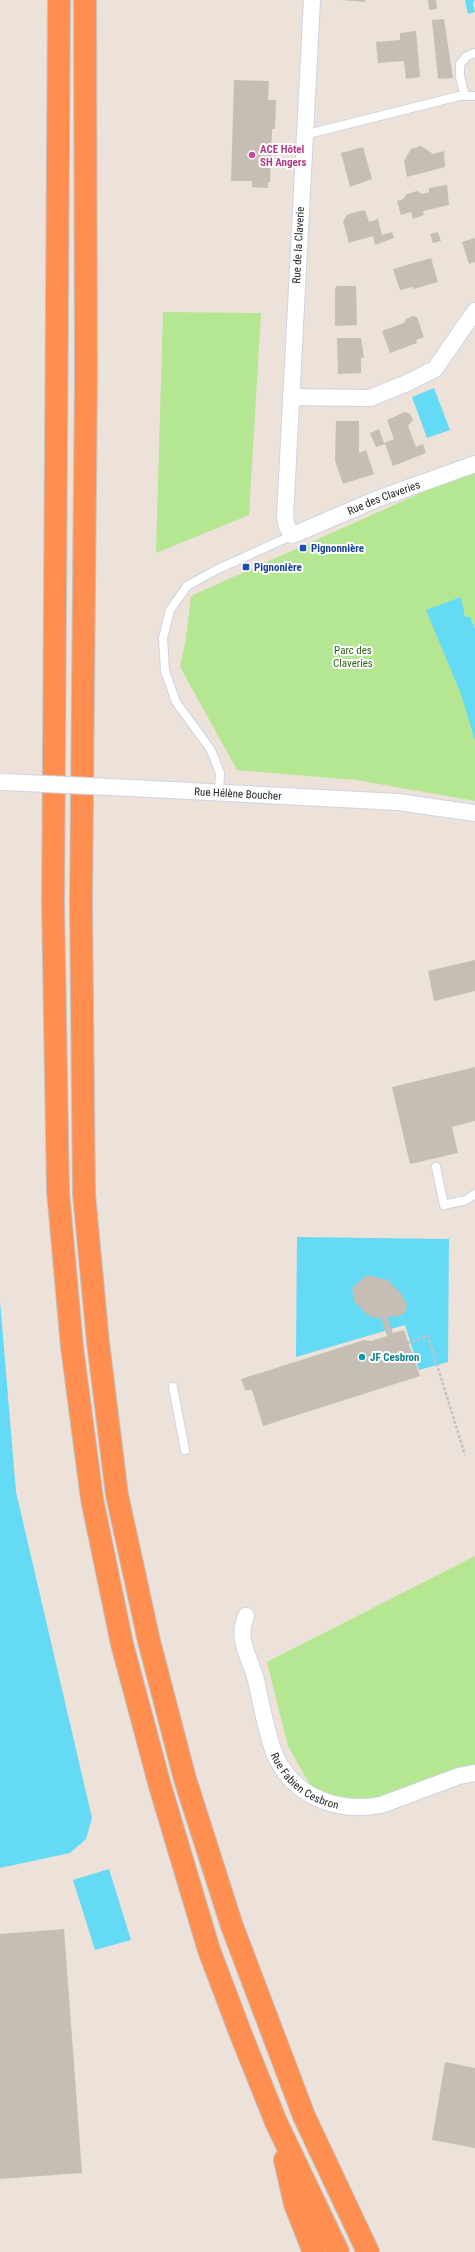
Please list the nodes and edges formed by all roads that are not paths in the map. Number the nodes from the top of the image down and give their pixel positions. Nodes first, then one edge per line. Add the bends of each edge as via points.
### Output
1 (59, 0) edge
2 (85, 0) edge
3 (98, 0) edge
4 (312, 0) edge
5 (475, 53) edge
6 (84, 85) junction
7 (465, 96) junction
8 (475, 96) edge
9 (304, 135) junction
10 (475, 311) edge
11 (291, 397) junction
12 (475, 464) edge
13 (293, 535) junction
14 (1, 782) edge
15 (219, 793) junction
16 (475, 813) edge
17 (436, 1167) dead end
18 (475, 1194) edge
19 (173, 1387) dead end
20 (185, 1450) dead end
21 (246, 1616) dead end
22 (475, 1773) edge
23 (276, 2122) junction
24 (314, 2252) edge
25 (338, 2252) edge
26 (368, 2252) edge

1 - 23 highway via 53,903 58,1191 72,1347 92,1499 126,1659 160,1786 209,1950
2 - 6 highway
3 - 6 highway via 97,21
4 - 9 street, Rue de la Claverie
5 - 7 lane via 460,64 460,77
6 - 26 highway via 86,376 81,903 84,1194 98,1342 117,1495 149,1641 185,1779 232,1926 304,2116
7 - 8 lane
7 - 9 lane
9 - 11 street, Rue de la Claverie
10 - 11 street via 435,369 407,383 370,398
11 - 13 street, Rue de la Claverie via 285,517 287,528
12 - 13 street, Rue des Claveries via 377,499
13 - 15 lane via 187,586 170,610 163,638 165,671 176,702 211,750 220,773
14 - 15 street, Rue Hélène Boucher, bridge
15 - 16 street, Rue Hélène Boucher via 398,802
17 - 18 lane via 444,1205 466,1200
19 - 20 lane
21 - 22 street, Rue Fabien Cesbron via 241,1628 242,1638 252,1664 275,1756 292,1780 303,1790 329,1804 368,1808 459,1776
23 - 24 highway via 295,2204
23 - 25 highway

